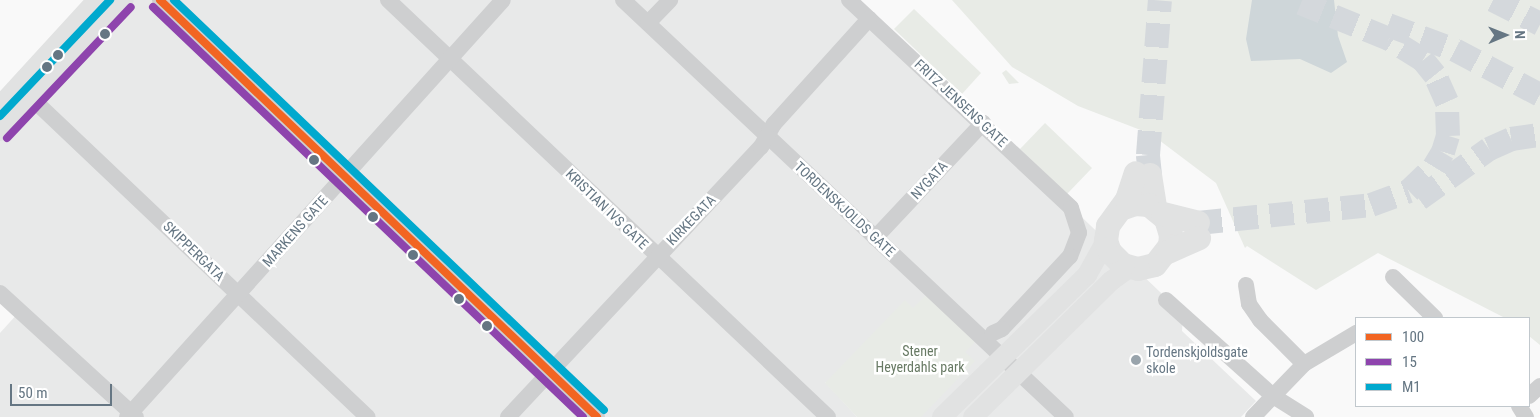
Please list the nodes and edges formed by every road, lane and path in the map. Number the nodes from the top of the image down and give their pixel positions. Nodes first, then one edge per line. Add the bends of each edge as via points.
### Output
1 (97, 0) edge
2 (124, 0) edge
3 (160, 0) edge
4 (388, 0) edge
5 (503, 0) edge
6 (623, 0) edge
7 (670, 0) edge
8 (849, 0) edge
9 (869, 19) junction
10 (648, 23) junction
11 (451, 58) junction
12 (26, 92) junction
13 (0, 106) edge
14 (983, 123) junction
15 (0, 131) edge
16 (767, 135) junction
17 (345, 175) junction
18 (1121, 208) junction
19 (1159, 211) junction
20 (875, 238) junction
21 (1106, 241) junction
22 (1168, 252) junction
23 (656, 256) junction
24 (1129, 268) junction
25 (1393, 276) dead end
26 (1246, 285) dead end
27 (0, 293) edge
28 (238, 294) junction
29 (1166, 300) dead end
30 (1434, 317) edge
31 (993, 333) dead end
32 (1355, 334) edge
33 (1003, 358) junction
34 (1304, 364) junction
35 (549, 371) junction
36 (1018, 372) junction
37 (1540, 386) edge
38 (1530, 395) edge
39 (1273, 396) junction
40 (132, 415) edge
41 (368, 417) edge
42 (508, 417) edge
43 (597, 417) edge
44 (828, 417) edge
45 (942, 417) edge
46 (973, 417) edge
47 (1066, 417) edge
48 (1253, 417) edge
49 (1306, 417) edge

1 - 12 main road
2 - 12 main road
3 - 17 street
4 - 11 street, KRISTIAN IVS GATE
5 - 11 street, MARKENS GATE
6 - 10 street, TORDENSKJOLDS GATE
7 - 10 street
8 - 9 street, FRITZ JENSENS GATE
9 - 14 street, FRITZ JENSENS GATE
9 - 16 street, KIRKEGATA
10 - 16 street, TORDENSKJOLDS GATE
11 - 17 street, MARKENS GATE
11 - 23 street, KRISTIAN IVS GATE
12 - 13 main road
12 - 15 main road
12 - 28 street, SKIPPERGATA
14 - 20 street, NYGATA
14 - 31 street, FRITZ JENSENS GATE via 1071,208 1079,233 1070,256 1002,329
16 - 20 street, TORDENSKJOLDS GATE
16 - 23 street, KIRKEGATA via 761,147
17 - 28 street, MARKENS GATE
17 - 35 street
18 - 19 highway via 1142,204
18 - 19 highway via 1143,174
18 - 21 highway via 1108,226
19 - 22 highway via 1171,235
19 - 22 highway via 1199,231
20 - 33 street, TORDENSKJOLDS GATE
21 - 24 highway via 1114,258
21 - 33 main road via 1087,275
22 - 24 highway via 1147,268
23 - 35 street, KIRKEGATA
23 - 44 street, KRISTIAN IVS GATE
24 - 36 main road
25 - 30 street
26 - 34 street via 1249,304 1260,320
27 - 40 street
28 - 40 street, MARKENS GATE
28 - 41 street, SKIPPERGATA
29 - 39 street
32 - 34 street
33 - 36 street, TORDENSKJOLDS GATE
33 - 45 main road
34 - 39 street
35 - 42 street, KIRKEGATA
35 - 43 street
36 - 46 main road
36 - 47 street, TORDENSKJOLDS GATE
37 - 38 street
39 - 48 street
39 - 49 street

